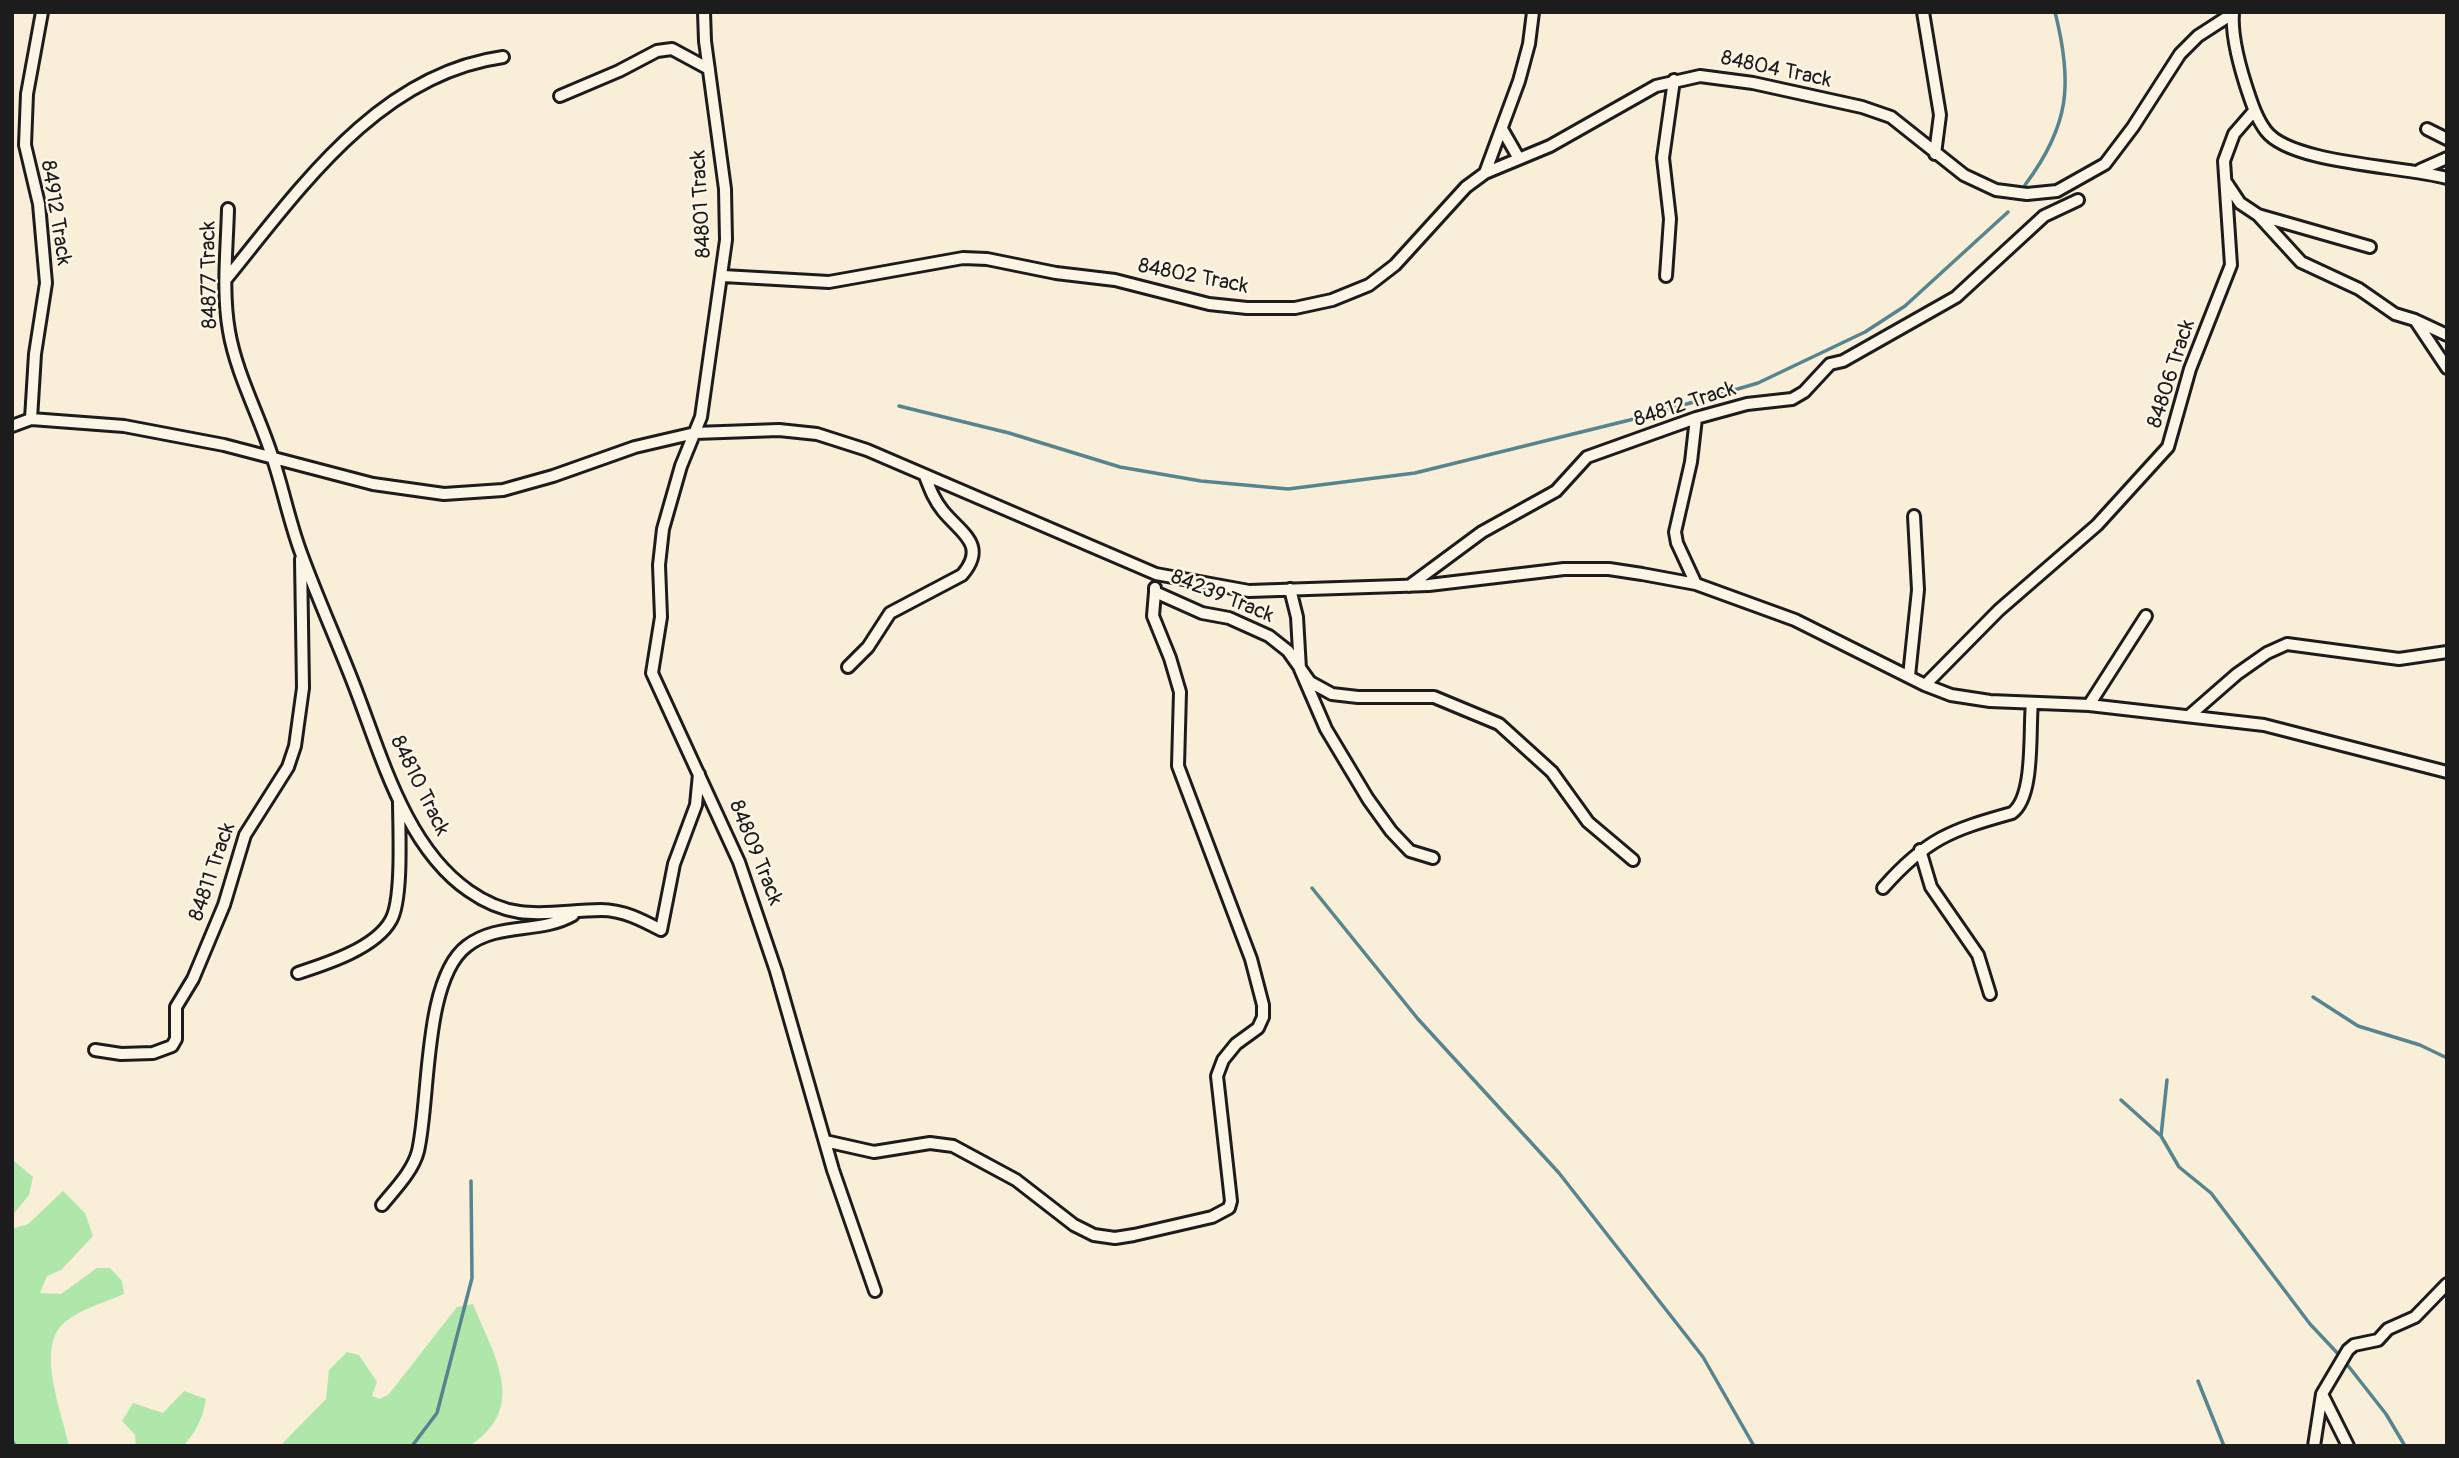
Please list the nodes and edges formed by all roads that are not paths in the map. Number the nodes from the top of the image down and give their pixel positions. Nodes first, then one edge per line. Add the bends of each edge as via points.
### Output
1 (42, 12) edge
2 (705, 12) edge
3 (1533, 12) edge
4 (1923, 12) edge
5 (2233, 13) edge
6 (503, 57) dead end
7 (709, 69) junction
8 (1674, 80) junction
9 (559, 96) dead end
10 (2254, 111) junction
11 (1502, 129) junction
12 (2427, 129) dead end
13 (2447, 139) edge
14 (1935, 153) junction
15 (1518, 157) junction
16 (2447, 158) edge
17 (2420, 170) junction
18 (1485, 173) junction
19 (2447, 178) edge
20 (2225, 180) junction
21 (2078, 200) dead end
22 (228, 209) dead end
23 (2258, 215) junction
24 (2370, 247) dead end
25 (723, 276) junction
26 (1666, 276) dead end
27 (226, 278) junction
28 (2414, 320) junction
29 (2447, 334) edge
30 (2447, 368) edge
31 (1696, 418) junction
32 (30, 419) junction
33 (12, 426) edge
34 (695, 433) junction
35 (274, 459) junction
36 (925, 476) junction
37 (1914, 516) dead end
38 (300, 552) junction
39 (1156, 574) junction
40 (1696, 584) junction
41 (1409, 586) junction
42 (1290, 589) junction
43 (1155, 592) junction
44 (2146, 616) dead end
45 (2447, 652) edge
46 (848, 667) dead end
47 (1300, 669) junction
48 (1909, 676) junction
49 (1925, 685) junction
50 (2032, 703) junction
51 (2089, 705) junction
52 (2190, 715) junction
53 (699, 771) junction
54 (2447, 772) edge
55 (399, 798) junction
56 (1920, 850) junction
57 (1433, 858) dead end
58 (1633, 860) dead end
59 (1883, 888) dead end
60 (576, 914) junction
61 (298, 973) dead end
62 (1990, 994) dead end
63 (95, 1050) dead end
64 (825, 1141) junction
65 (383, 1205) dead end
66 (2447, 1284) edge
67 (876, 1291) dead end
68 (2322, 1394) junction
69 (2314, 1446) edge
70 (2348, 1446) edge

1 - 32 street, 84912 Track via 27,94 25,145 39,204 46,283
2 - 7 street, 84801 Track
3 - 11 street, 84802 Track via 1530,44
4 - 14 street via 1940,115
5 - 10 street via 2238,57
5 - 14 street, 84804 Track via 2180,54 2105,164 2057,191 1996,190 1964,175
6 - 27 street via 452,69 377,111 312,177
7 - 9 street via 672,49 657,51
7 - 25 street, 84801 Track via 725,189
8 - 14 street, 84804 Track via 1720,77 1863,107 1891,117
8 - 15 street, 84804 Track via 1634,97 1550,146
8 - 26 street via 1663,158 1670,219
10 - 17 street via 2267,133 2327,159
10 - 20 street, 84806 Track via 2227,147
11 - 15 street
11 - 18 street, 84802 Track
12 - 13 street
15 - 18 street, 84804 Track
16 - 17 street
17 - 19 street
18 - 25 street, 84802 Track via 1466,187 1395,265 1369,285 1296,308 1209,304 1115,280 987,259 963,258 829,282
20 - 23 street via 2240,203
20 - 49 street, 84806 Track via 2231,264 2190,369 2168,447 2098,525 1999,610
21 - 31 street, 84812 Track via 2044,216 1956,297 1830,364 1804,392 1784,401 1747,404
22 - 27 street, 84877 Track
23 - 24 street
23 - 28 street via 2301,262
25 - 34 street, 84801 Track
27 - 35 street, 84877 Track via 229,330
28 - 29 street
28 - 30 street
31 - 40 street via 1693,454 1675,532
31 - 41 street, 84812 Track via 1587,457 1556,491 1482,532
32 - 33 street
32 - 35 street via 124,426
34 - 35 street via 635,447 503,490 444,494 373,484
34 - 36 street via 779,430 817,434
34 - 53 street, 84809 Track via 663,530 661,617 652,673
35 - 38 street, 84810 Track
36 - 39 street
36 - 46 street via 943,511 969,538 973,552 969,567 890,613 868,648
37 - 48 street via 1918,590
38 - 55 street, 84810 Track
38 - 63 street, 84811 Track via 303,688 288,767 245,835 219,917 176,1007 176,1039 153,1053
39 - 42 street via 1250,591
39 - 43 street, 84239 Track
40 - 41 street via 1609,569 1564,569
40 - 48 street via 1795,620
41 - 42 street
42 - 47 street
43 - 47 street, 84239 Track via 1269,636 1288,651
43 - 64 street via 1153,616 1180,692 1178,766 1251,959 1263,1005 1258,1028 1236,1044 1217,1076 1229,1208 1212,1217 1134,1235 1094,1235 1016,1180 953,1146 930,1143 873,1152
44 - 51 street
45 - 52 street via 2399,659 2287,644 2238,674
47 - 57 street via 1326,729 1367,799 1401,843 1418,855
47 - 58 street, 84239 Track via 1310,682 1332,694 1433,697 1479,713 1518,739 1552,772 1588,822
48 - 49 street
49 - 50 street via 1951,695
50 - 51 street
50 - 56 street via 2027,784 2020,807 1946,833
51 - 52 street
52 - 54 street via 2264,725
53 - 60 street, 84810 Track via 696,805 674,864 661,930 624,913
53 - 64 street, 84809 Track via 762,925
55 - 60 street, 84810 Track via 425,846 467,890 494,906 530,916
55 - 61 street via 396,899 391,920 340,959
56 - 59 street
56 - 62 street via 1931,887 1978,955
60 - 65 street via 559,923 489,933 449,965 440,990 426,1074 418,1154
64 - 67 street, 84809 Track
66 - 68 street via 2415,1317 2388,1329 2378,1340 2348,1350
68 - 69 street
68 - 70 street

